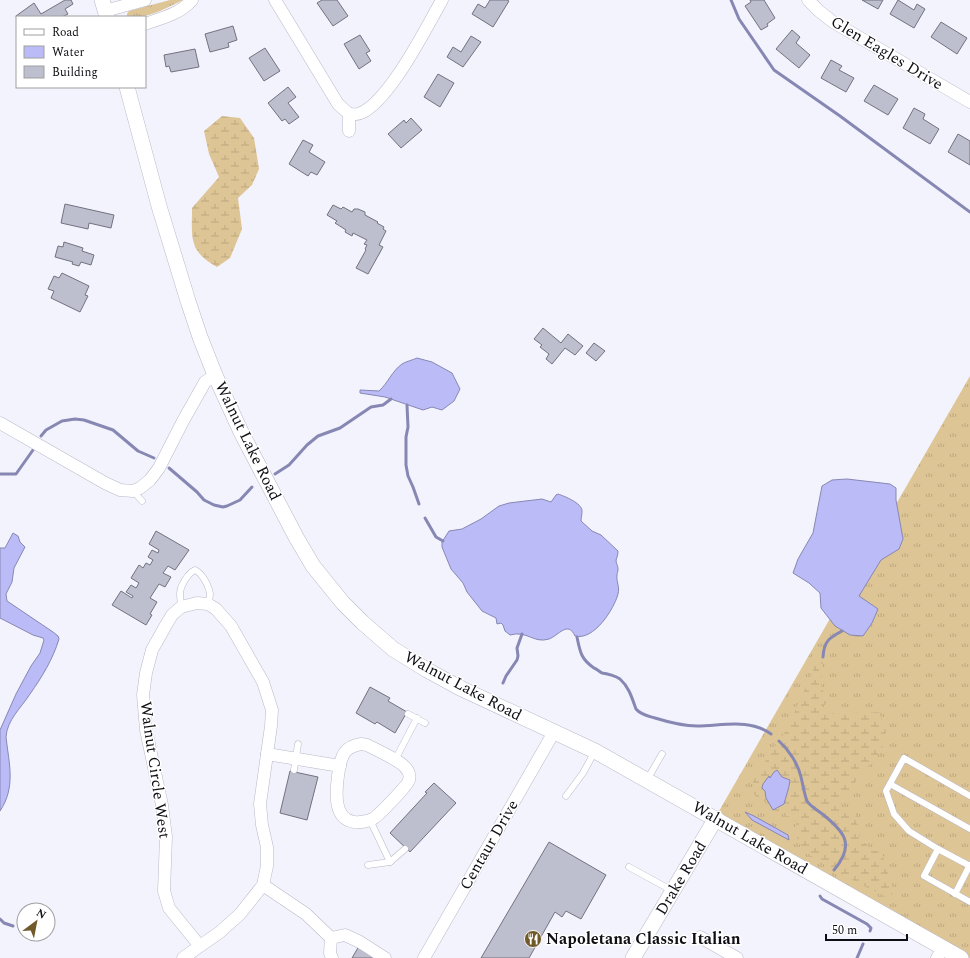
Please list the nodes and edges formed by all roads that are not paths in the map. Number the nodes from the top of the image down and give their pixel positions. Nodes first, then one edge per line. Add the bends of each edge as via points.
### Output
1 (145, 0) edge
2 (192, 0) edge
3 (275, 0) edge
4 (442, 0) edge
5 (808, 0) edge
6 (105, 9) edge
7 (146, 24) edge
8 (127, 88) edge
9 (970, 102) edge
10 (349, 114) junction
11 (349, 131) dead end
12 (215, 375) junction
13 (0, 423) edge
14 (133, 491) junction
15 (142, 501) dead end
16 (212, 606) junction
17 (181, 607) junction
18 (408, 714) dead end
19 (417, 718) junction
20 (425, 722) dead end
21 (554, 732) junction
22 (298, 744) dead end
23 (595, 751) junction
24 (267, 754) junction
25 (662, 754) dead end
26 (395, 760) junction
27 (295, 764) junction
28 (340, 766) junction
29 (647, 780) junction
30 (890, 784) junction
31 (970, 794) edge
32 (566, 796) dead end
33 (716, 818) junction
34 (370, 820) junction
35 (970, 829) edge
36 (406, 849) dead end
37 (938, 849) junction
38 (390, 862) junction
39 (368, 865) dead end
40 (970, 866) edge
41 (629, 867) dead end
42 (263, 885) junction
43 (673, 891) junction
44 (955, 894) junction
45 (970, 902) edge
46 (700, 937) dead end
47 (331, 938) junction
48 (199, 945) junction
49 (940, 953) edge
50 (183, 958) edge
51 (332, 958) edge
52 (385, 958) edge
53 (424, 958) edge
54 (633, 958) edge
55 (738, 958) edge
56 (961, 958) edge

1 - 6 street
2 - 7 street via 163,19
3 - 10 street via 338,104
4 - 10 street via 395,80 381,97 363,112
5 - 9 street, Glen Eagles Drive via 833,22
8 - 12 street, Walnut Lake Road via 184,287
10 - 11 street
12 - 14 street via 205,382 195,398 159,468 150,480
12 - 21 street, Walnut Lake Road via 241,432 296,537 313,566 339,598 393,649 460,688
13 - 14 street via 105,483 120,490
14 - 15 lane
16 - 17 street via 197,603
16 - 17 lane via 210,593 199,572 195,570 186,579 180,592
16 - 24 street via 231,626 263,682 272,710
17 - 48 street, Walnut Circle West via 172,616 152,650 144,695 146,730 166,837 164,891 169,908
18 - 19 lane
19 - 20 lane
19 - 26 lane
21 - 23 street, Walnut Lake Road
21 - 53 street, Centaur Drive
22 - 27 lane
23 - 29 street, Walnut Lake Road
23 - 32 lane
24 - 27 street
24 - 42 street via 260,804 267,847
25 - 29 lane
26 - 28 street via 361,744 345,752
26 - 34 street via 408,770 409,780 405,787
27 - 28 street
28 - 34 street via 336,792 340,813 354,823
29 - 33 street, Walnut Lake Road
30 - 31 lane via 904,758
30 - 35 lane
30 - 37 lane via 886,791 894,814 909,831
33 - 43 street, Drake Road
33 - 49 street, Walnut Lake Road
34 - 38 lane
36 - 38 lane
37 - 40 lane
37 - 44 lane via 924,876
38 - 39 lane
40 - 44 lane
41 - 43 lane
42 - 47 street via 306,914
42 - 48 street via 240,914 220,932
43 - 54 street, Drake Road
44 - 45 lane
46 - 55 street
47 - 51 street
47 - 52 street via 345,935
48 - 50 street
49 - 56 street, Walnut Lake Road

